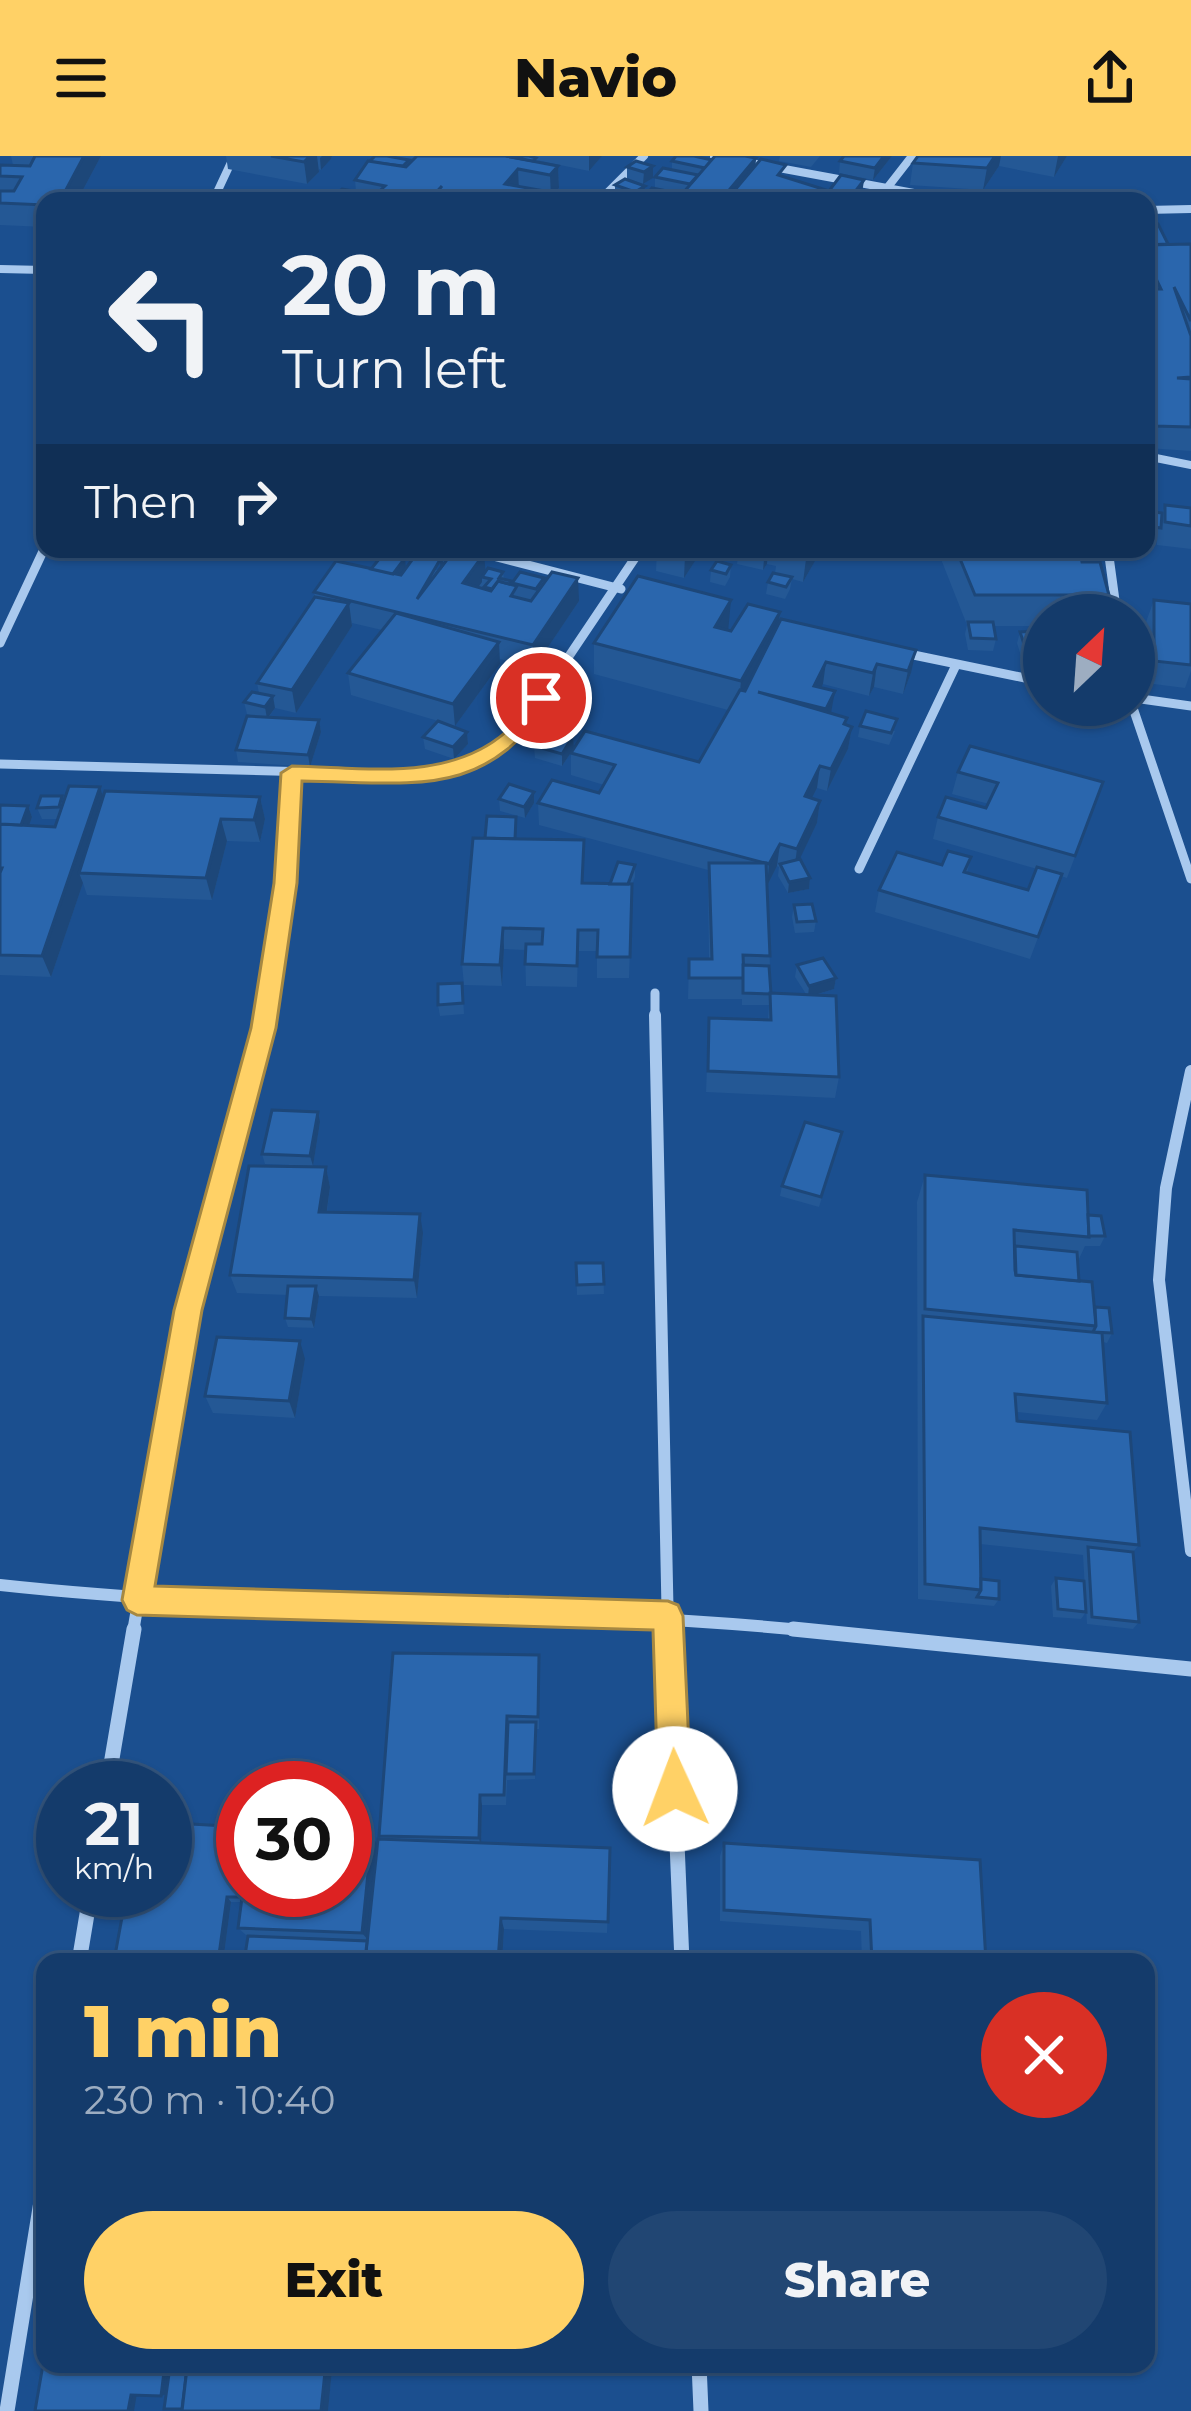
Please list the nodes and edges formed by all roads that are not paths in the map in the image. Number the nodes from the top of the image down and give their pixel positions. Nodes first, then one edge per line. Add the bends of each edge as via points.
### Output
1 (234, 156) edge
2 (644, 156) edge
3 (715, 156) edge
4 (912, 156) edge
5 (886, 189) junction
6 (217, 192) edge
7 (608, 192) edge
8 (884, 192) edge
9 (904, 192) edge
10 (1191, 209) edge
11 (1155, 210) edge
12 (0, 269) edge
13 (36, 270) edge
14 (1155, 457) edge
15 (1191, 465) edge
16 (40, 558) edge
17 (502, 558) edge
18 (635, 558) edge
19 (1109, 558) edge
20 (616, 587) junction
21 (638, 592) edge
22 (1114, 594) edge
23 (0, 643) edge
24 (888, 650) edge
25 (956, 665) junction
26 (1023, 678) edge
27 (1155, 704) edge
28 (1191, 706) edge
29 (1141, 726) edge
30 (0, 764) edge
31 (292, 773) junction
32 (859, 869) dead end
33 (1191, 879) edge
34 (655, 993) dead end
35 (1191, 1071) edge
36 (1191, 1551) edge
37 (0, 1585) edge
38 (137, 1600) junction
39 (668, 1616) junction
40 (1191, 1669) edge
41 (111, 1761) edge
42 (87, 1917) edge
43 (81, 1953) edge
44 (682, 1953) edge
45 (36, 2234) edge
46 (699, 2373) edge
47 (8, 2411) edge
48 (701, 2411) edge

1 - 6 street
2 - 7 street
3 - 5 street
4 - 5 street
5 - 8 street
5 - 9 street
10 - 11 street
12 - 13 street
14 - 15 street
16 - 23 street
17 - 20 street
18 - 20 street
19 - 22 street
20 - 21 street
20 - 31 street via 516,735 473,764 426,775
24 - 25 street
25 - 26 street
25 - 32 street
27 - 28 street
29 - 33 street
30 - 31 street
31 - 38 street via 286,883 263,1028 188,1310
34 - 39 street
35 - 36 street via 1166,1188 1159,1280
37 - 38 street
38 - 39 street
38 - 41 street
39 - 40 street
39 - 44 street
42 - 43 street
45 - 47 street
46 - 48 street

